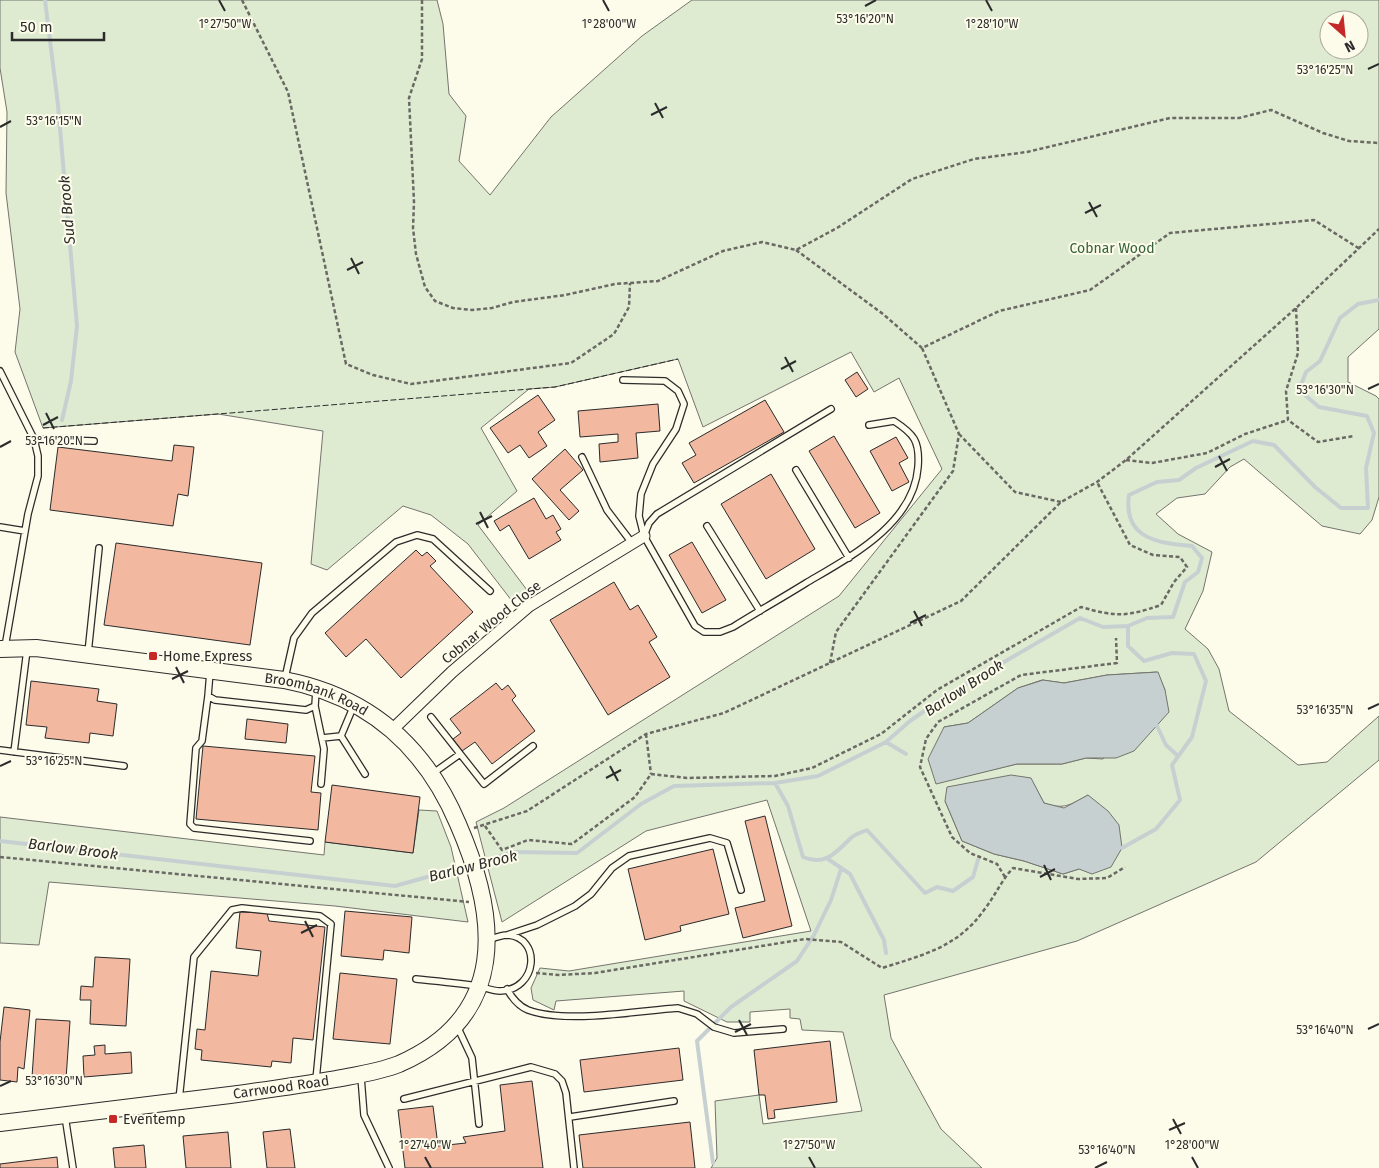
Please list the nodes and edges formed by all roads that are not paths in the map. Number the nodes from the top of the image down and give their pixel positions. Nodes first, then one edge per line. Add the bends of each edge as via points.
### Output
1 (0, 371) edge
2 (623, 380) dead end
3 (831, 409) dead end
4 (869, 425) dead end
5 (34, 438) junction
6 (94, 441) dead end
7 (582, 457) dead end
8 (796, 470) dead end
9 (706, 526) dead end
10 (0, 527) edge
11 (25, 531) junction
12 (644, 536) junction
13 (632, 543) junction
14 (99, 548) dead end
15 (849, 558) junction
16 (490, 591) dead end
17 (760, 611) junction
18 (27, 648) junction
19 (2, 649) edge
20 (88, 655) junction
21 (210, 670) junction
22 (284, 680) junction
23 (317, 687) junction
24 (208, 696) junction
25 (354, 704) junction
26 (314, 706) junction
27 (431, 717) dead end
28 (393, 729) junction
29 (341, 736) junction
30 (322, 738) junction
31 (533, 746) dead end
32 (0, 750) edge
33 (14, 752) junction
34 (460, 754) junction
35 (124, 766) dead end
36 (365, 774) dead end
37 (432, 774) junction
38 (321, 784) dead end
39 (310, 842) dead end
40 (741, 890) dead end
41 (507, 935) junction
42 (488, 940) junction
43 (416, 979) dead end
44 (479, 986) junction
45 (507, 989) junction
46 (456, 1024) junction
47 (783, 1029) dead end
48 (360, 1074) junction
49 (476, 1079) junction
50 (315, 1082) junction
51 (404, 1099) dead end
52 (179, 1101) junction
53 (674, 1101) dead end
54 (65, 1115) junction
55 (570, 1117) junction
56 (0, 1123) edge
57 (479, 1124) dead end
58 (73, 1168) edge
59 (389, 1168) edge
60 (574, 1168) edge

1 - 5 lane
2 - 12 lane via 665,381 678,391 684,404 676,429 652,464 641,494 639,516
3 - 12 lane via 657,514 649,522
4 - 15 lane via 894,421 910,432 920,449 918,473 912,495 887,528
5 - 6 lane
5 - 11 lane via 38,476
7 - 13 lane via 607,510
8 - 15 lane
9 - 17 lane
10 - 11 lane
11 - 19 lane
12 - 13 street, Cobnar Wood Close
12 - 17 lane via 695,626 704,632 720,632
13 - 28 street, Cobnar Wood Close via 529,606 452,672
14 - 20 lane
15 - 17 lane
16 - 22 lane via 433,539 417,535 396,542 312,613 294,638
18 - 19 street, Broombank Road
18 - 20 street, Broombank Road
18 - 33 lane
20 - 21 street, Broombank Road
21 - 22 street, Broombank Road
21 - 24 lane
22 - 23 street, Broombank Road
23 - 25 street, Broombank Road
23 - 26 lane
24 - 26 lane via 215,700 306,710
24 - 39 lane via 202,741 196,748 190,824 194,828
25 - 28 street, Broombank Road
25 - 29 lane
26 - 30 lane
27 - 34 lane
28 - 37 street, Broombank Road
29 - 30 lane
29 - 36 lane
30 - 38 lane
31 - 34 lane via 484,784
32 - 33 lane
33 - 35 lane
34 - 37 lane
37 - 42 street, Broombank Road via 445,792 464,836 480,887
40 - 41 lane via 727,843 710,838 629,856 612,868 591,894 575,906 537,925
41 - 42 lane
41 - 45 lane via 522,941 532,956 530,973 520,986
42 - 44 street, Carrwood Road
43 - 44 lane
44 - 45 lane via 499,991
44 - 46 street, Carrwood Road via 469,1008
45 - 47 lane via 513,1000 526,1010 550,1016 678,1008 734,1033
46 - 48 street, Carrwood Road via 428,1049 397,1064
46 - 49 lane via 472,1058
48 - 50 street, Carrwood Road
48 - 59 lane via 364,1115
49 - 51 lane
49 - 55 lane via 531,1067 556,1074 562,1080
49 - 57 lane
50 - 52 street, Carrwood Road
50 - 52 lane via 331,924 320,916 242,908 232,910 194,957
52 - 54 street, Carrwood Road
53 - 55 lane
54 - 56 street, Carrwood Road
54 - 58 lane
55 - 60 lane

